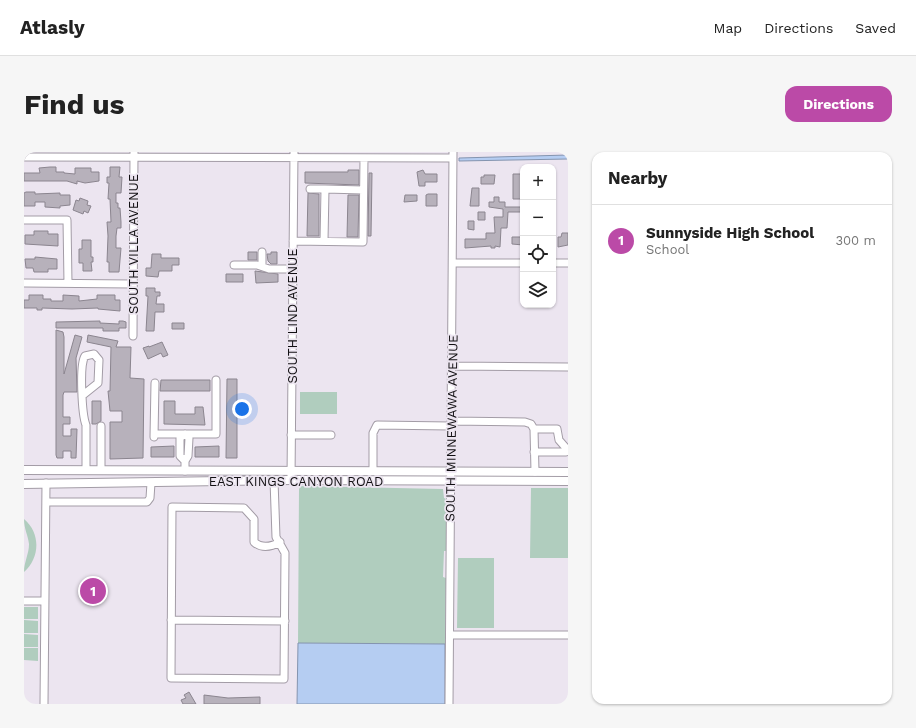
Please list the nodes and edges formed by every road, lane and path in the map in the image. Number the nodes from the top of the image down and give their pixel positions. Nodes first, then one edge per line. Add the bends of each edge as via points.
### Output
1 (54, 155) edge
2 (134, 155) edge
3 (294, 155) edge
4 (453, 155) edge
5 (24, 157) edge
6 (364, 158) junction
7 (310, 189) dead end
8 (325, 189) junction
9 (363, 190) junction
10 (24, 220) edge
11 (293, 241) junction
12 (324, 241) junction
13 (262, 252) dead end
14 (453, 262) junction
15 (520, 263) edge
16 (556, 263) edge
17 (568, 263) edge
18 (234, 265) dead end
19 (262, 266) junction
20 (293, 269) junction
21 (24, 283) edge
22 (68, 283) junction
23 (132, 284) junction
24 (133, 336) dead end
25 (452, 366) junction
26 (568, 367) edge
27 (216, 380) dead end
28 (155, 383) dead end
29 (83, 396) junction
30 (450, 423) junction
31 (101, 426) dead end
32 (534, 429) junction
33 (185, 434) junction
34 (291, 435) junction
35 (331, 435) dead end
36 (534, 452) junction
37 (24, 470) edge
38 (86, 470) junction
39 (101, 470) junction
40 (291, 470) junction
41 (185, 471) junction
42 (373, 471) junction
43 (450, 471) junction
44 (534, 472) junction
45 (568, 472) edge
46 (274, 480) junction
47 (291, 480) junction
48 (450, 480) junction
49 (568, 481) edge
50 (46, 483) junction
51 (151, 483) junction
52 (24, 484) edge
53 (46, 502) junction
54 (280, 542) junction
55 (24, 601) edge
56 (45, 601) junction
57 (171, 620) junction
58 (285, 621) junction
59 (450, 634) junction
60 (568, 635) edge
61 (44, 704) edge
62 (449, 704) edge

1 - 2 street
1 - 5 street
2 - 3 street
2 - 23 street, SOUTH VILLA AVENUE
3 - 6 street
3 - 11 street, SOUTH LIND AVENUE
4 - 6 street
4 - 14 street, SOUTH MINNEWAWA AVENUE
6 - 9 street
7 - 8 street
8 - 9 street
8 - 12 street
9 - 12 street via 363,242
10 - 22 street via 67,220
11 - 12 street
11 - 20 street, SOUTH LIND AVENUE
13 - 19 street
14 - 15 street
14 - 25 street, SOUTH MINNEWAWA AVENUE
16 - 17 street
18 - 19 street
19 - 20 street via 269,270
20 - 34 street, SOUTH LIND AVENUE
21 - 22 street
22 - 23 street
23 - 24 street, SOUTH VILLA AVENUE
25 - 26 street
25 - 30 street, SOUTH MINNEWAWA AVENUE
27 - 33 street via 216,434
28 - 33 street via 154,436
29 - 29 street via 82,360 85,356 94,354 98,360 98,383
29 - 38 street
30 - 32 street via 525,422 531,424
30 - 42 street via 377,425 373,433
30 - 43 street, SOUTH MINNEWAWA AVENUE
31 - 39 street
32 - 36 street
32 - 36 street via 557,429 559,440 566,448 566,452
33 - 41 street via 189,438
34 - 35 street
34 - 40 street, SOUTH LIND AVENUE
36 - 44 street
37 - 38 main road, EAST KINGS CANYON ROAD
38 - 39 main road, EAST KINGS CANYON ROAD
39 - 41 main road, EAST KINGS CANYON ROAD
40 - 41 main road, EAST KINGS CANYON ROAD
40 - 42 main road, EAST KINGS CANYON ROAD
40 - 47 street, SOUTH LIND AVENUE
42 - 43 main road, EAST KINGS CANYON ROAD
43 - 44 main road, EAST KINGS CANYON ROAD
43 - 48 street, SOUTH MINNEWAWA AVENUE
44 - 45 main road, EAST KINGS CANYON ROAD
46 - 47 main road, EAST KINGS CANYON ROAD
46 - 51 main road, EAST KINGS CANYON ROAD
46 - 54 street via 276,537
47 - 48 main road, EAST KINGS CANYON ROAD
48 - 49 main road, EAST KINGS CANYON ROAD
48 - 59 street, SOUTH MINNEWAWA AVENUE
50 - 51 main road, EAST KINGS CANYON ROAD
50 - 52 main road, EAST KINGS CANYON ROAD
50 - 53 street
51 - 53 street via 150,498 147,502
53 - 56 street
54 - 57 street via 272,547 258,546 254,542 254,519 244,508 172,507
54 - 58 street via 285,553
55 - 56 street
56 - 61 street
57 - 58 street
57 - 58 street via 171,678 284,679
59 - 60 street
59 - 62 street, SOUTH MINNEWAWA AVENUE

